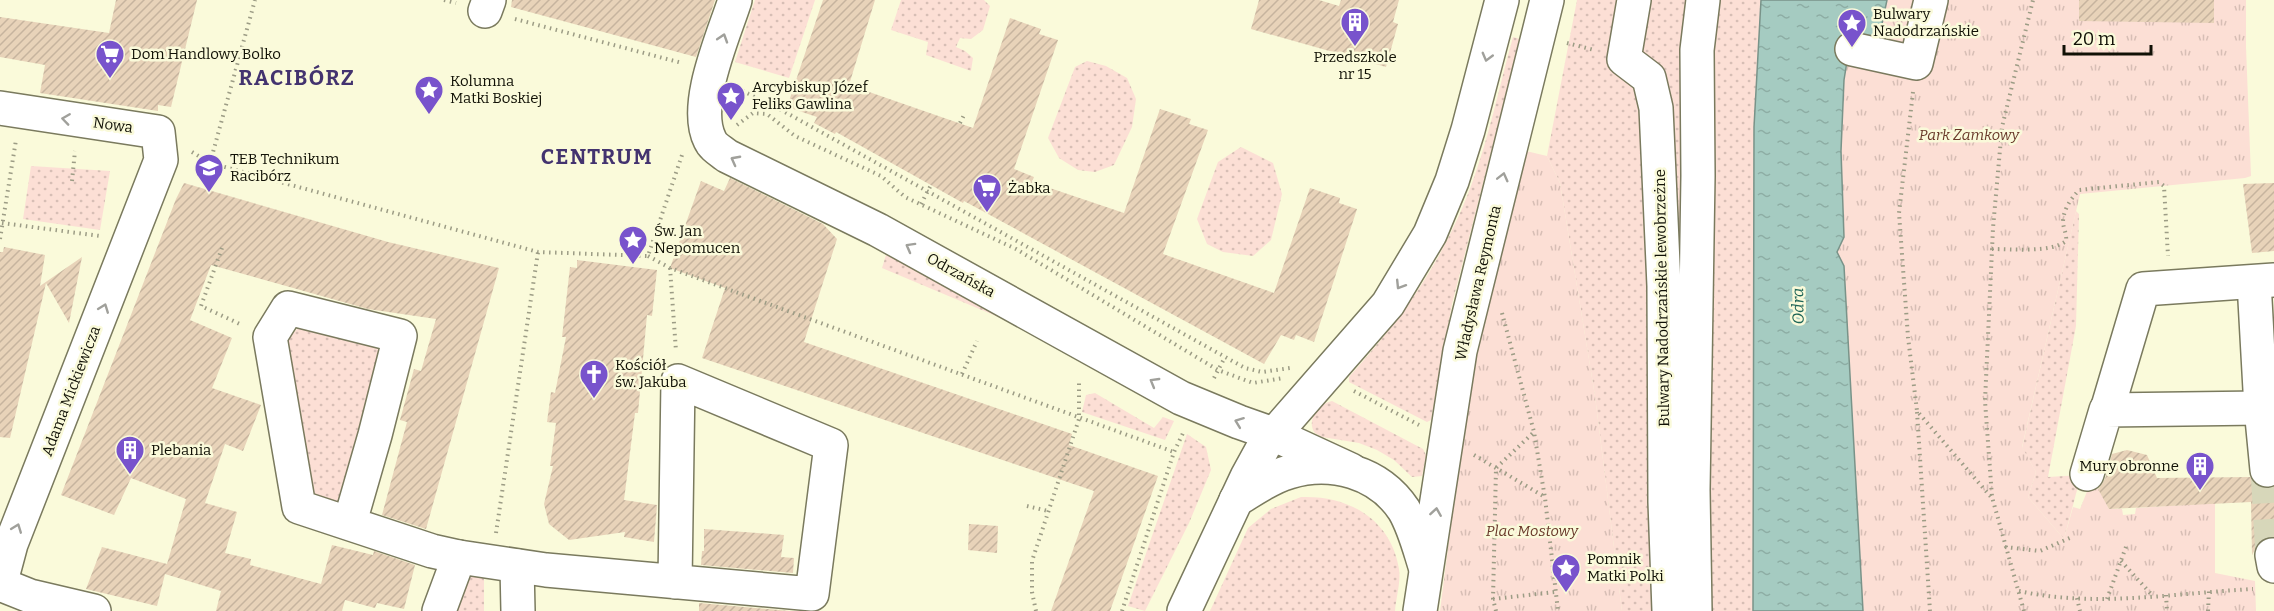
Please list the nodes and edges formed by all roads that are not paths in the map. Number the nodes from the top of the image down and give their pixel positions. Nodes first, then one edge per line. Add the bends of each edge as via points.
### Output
1 (735, 0) edge
2 (1502, 0) edge
3 (1547, 0) edge
4 (1634, 0) edge
5 (1702, 0) edge
6 (1931, 0) edge
7 (1852, 49) dead end
8 (12, 121) edge
9 (146, 198) joint
10 (2264, 281) edge
11 (2267, 405) edge
12 (2106, 410) junction
13 (1274, 434) junction
14 (1351, 470) junction
15 (2267, 470) tunnel mouth
16 (2087, 474) dead end
17 (1236, 500) junction
18 (350, 522) junction
19 (459, 557) junction
20 (504, 564) junction
21 (1426, 570) junction
22 (675, 582) junction
23 (0, 584) edge
24 (94, 611) edge
25 (439, 611) edge
26 (518, 611) edge
27 (1184, 611) edge
28 (1420, 611) edge
29 (1669, 611) edge
30 (1695, 611) edge

13 -> 1 street, Odrzańska via 1181,398 888,235 727,156 697,146 704,118 702,71
2 -> 13 street via 1452,181 1430,234 1388,304 1312,372
21 -> 3 street, Władysława Reymonta via 1460,447 1469,310
4 - 29 street, Bulwary Nadodrzańskie lewobrzeżne via 1624,59 1649,78 1658,137
5 - 30 street, Bulwary Nadodrzańskie lewobrzeżne via 1697,50
6 - 7 street via 1916,63
9 -> 8 street, Nowa via 161,160 158,132
23 -> 9 street, Adama Mickiewicza via 11,543
10 - 11 street
10 - 12 street via 2143,289
11 - 12 street
11 - 15 street
12 - 16 street
13 - 14 street
13 - 17 street
14 - 17 street via 1322,467 1288,472
14 - 21 street via 1380,485 1403,509
17 - 27 street
18 - 18 street via 400,336 288,308 270,337 299,507
18 - 19 street
19 - 20 street
19 - 25 street
20 - 22 street
20 - 26 street
21 - 28 street, Władysława Reymonta
22 - 22 street via 812,594 831,445 678,381
23 - 24 street via 30,596

